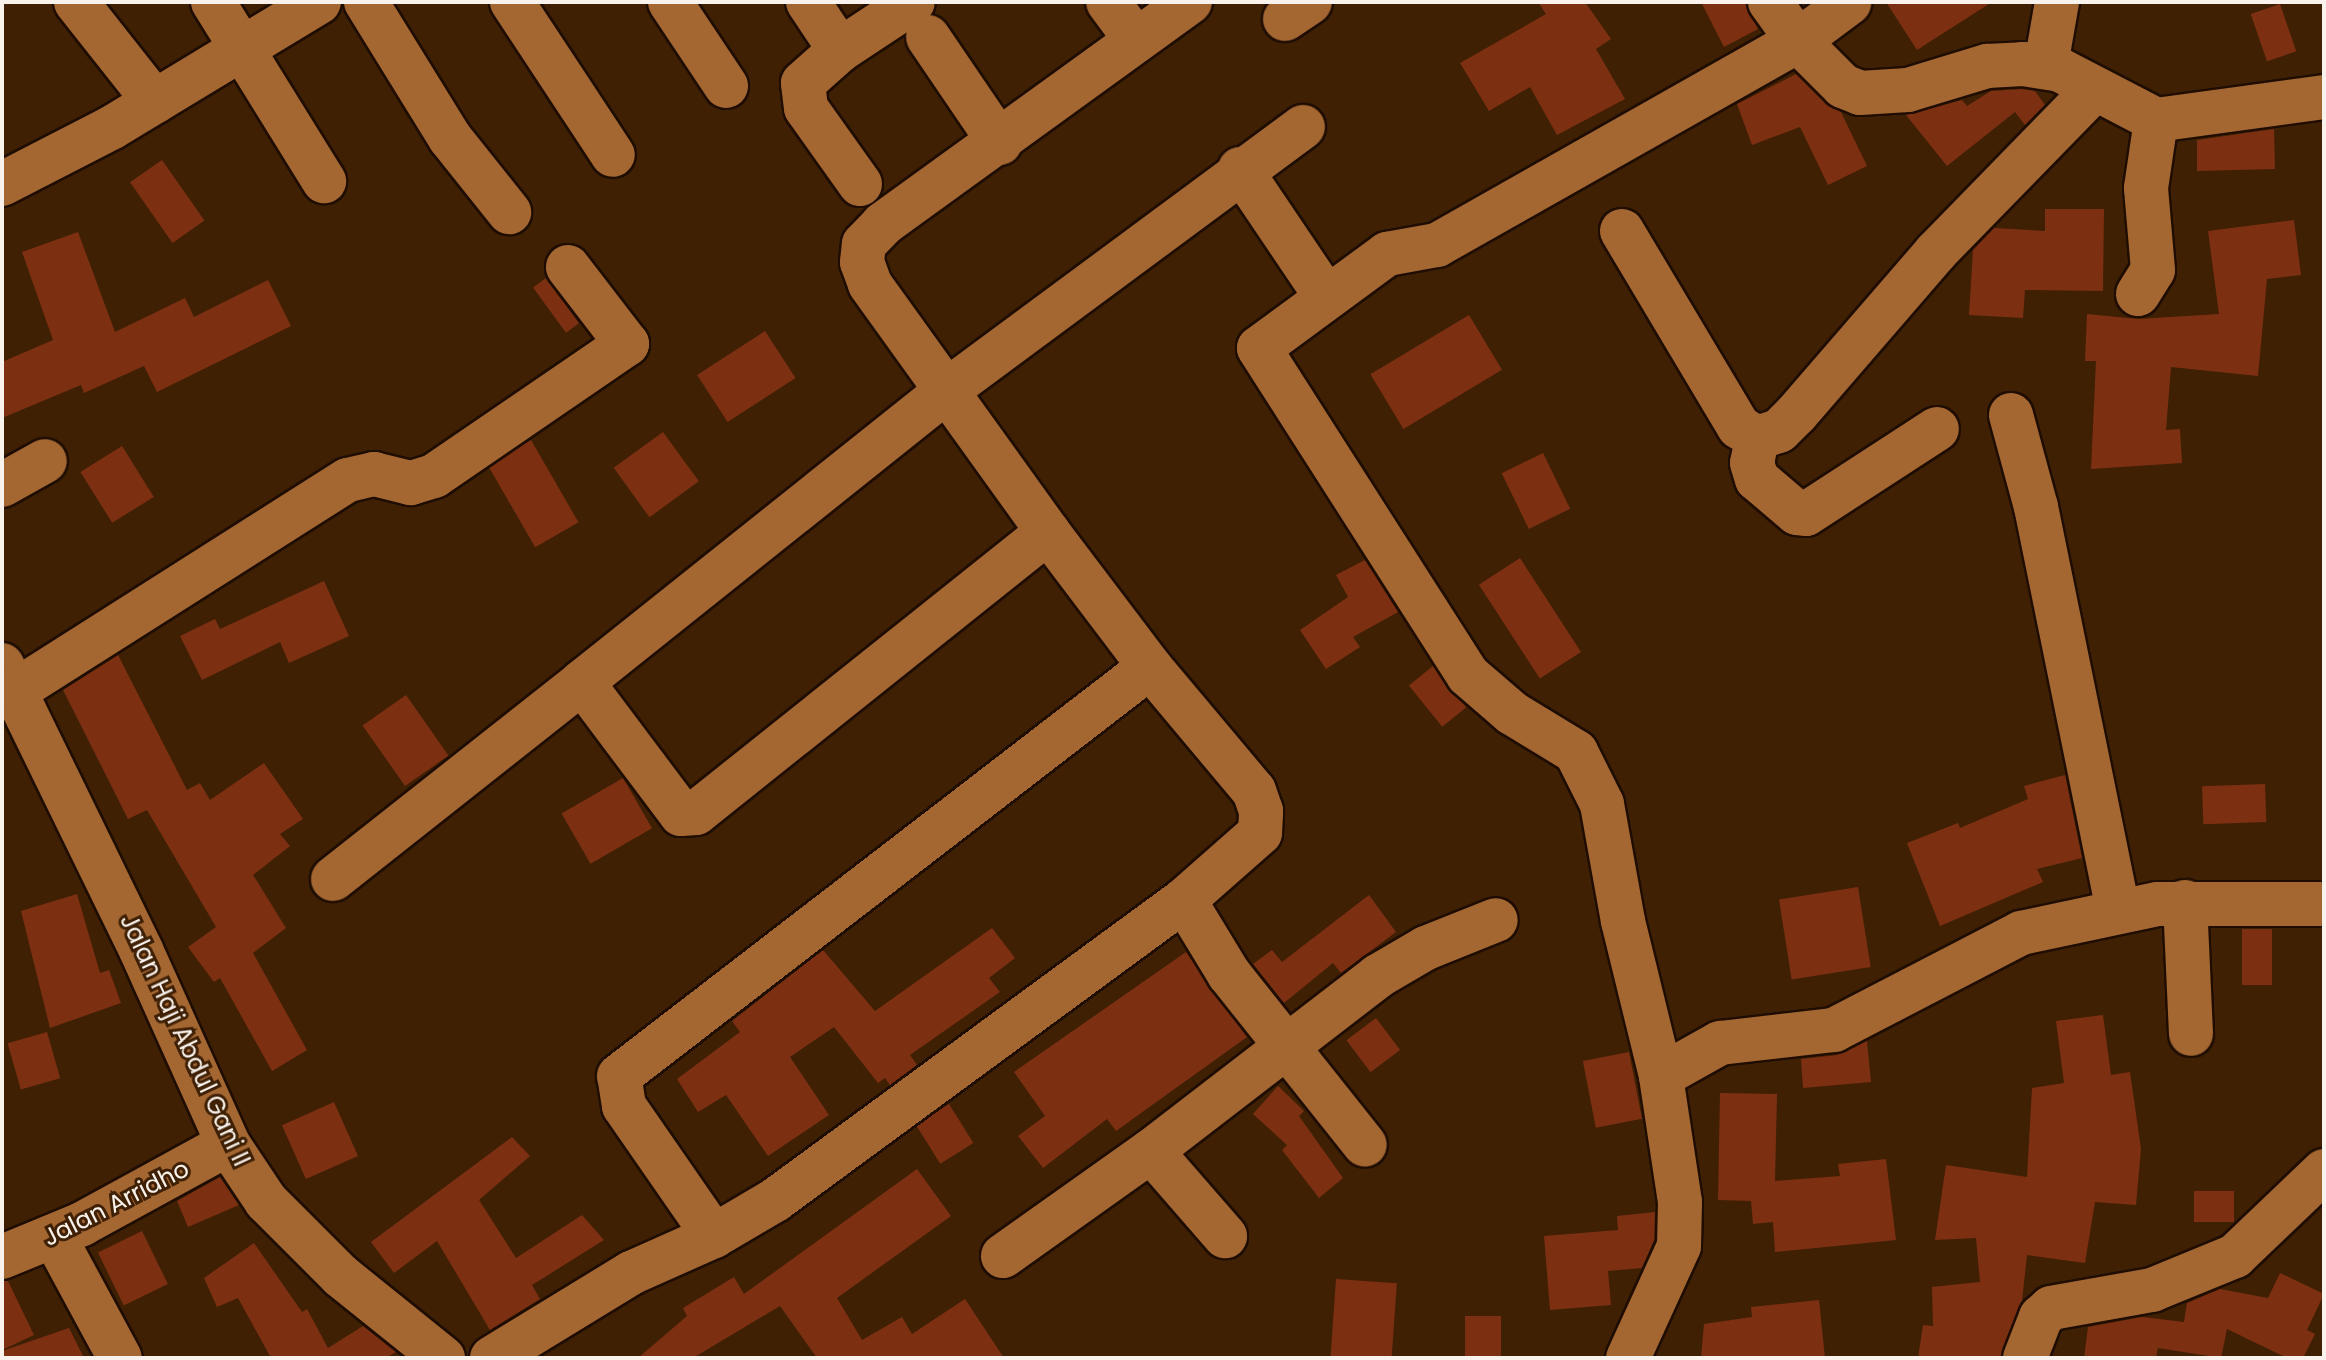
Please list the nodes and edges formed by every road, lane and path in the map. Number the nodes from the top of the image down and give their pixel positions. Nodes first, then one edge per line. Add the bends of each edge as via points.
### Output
1 (76, 2) edge
2 (213, 2) edge
3 (319, 2) edge
4 (366, 2) edge
5 (512, 2) edge
6 (670, 2) edge
7 (808, 2) edge
8 (1108, 2) edge
9 (1190, 2) edge
10 (1770, 2) edge
11 (2057, 2) edge
12 (1849, 3) edge
13 (920, 20) edge
14 (1136, 40) junction
15 (1798, 41) junction
16 (241, 50) junction
17 (840, 50) junction
18 (2046, 65) junction
19 (726, 86) dead end
20 (2093, 91) junction
21 (2324, 97) edge
22 (134, 114) junction
23 (2156, 120) junction
24 (1303, 127) dead end
25 (1000, 143) junction
26 (613, 155) dead end
27 (1240, 169) junction
28 (324, 181) dead end
29 (2, 184) edge
30 (860, 184) dead end
31 (509, 212) dead end
32 (1622, 231) dead end
33 (568, 267) dead end
34 (2138, 294) dead end
35 (1325, 295) junction
36 (946, 391) junction
37 (2011, 415) dead end
38 (1937, 429) dead end
39 (1757, 438) junction
40 (45, 461) dead end
41 (2, 485) edge
42 (1048, 532) junction
43 (1150, 667) junction
44 (8, 678) edge
45 (582, 682) junction
46 (333, 879) dead end
47 (1184, 900) junction
48 (2185, 902) junction
49 (2324, 904) edge
50 (2118, 909) junction
51 (1496, 920) dead end
52 (2191, 1034) dead end
53 (1285, 1045) junction
54 (1661, 1076) junction
55 (228, 1144) junction
56 (1365, 1145) dead end
57 (1151, 1151) junction
58 (2324, 1171) edge
59 (714, 1236) junction
60 (1225, 1236) dead end
61 (55, 1238) junction
62 (1003, 1256) dead end
63 (2, 1257) edge
64 (120, 1358) edge
65 (443, 1358) edge
66 (492, 1358) edge
67 (1628, 1358) edge
68 (2025, 1358) edge

1 - 22 street
2 - 16 street
3 - 16 street
4 - 31 street via 450,138
5 - 26 street
6 - 19 street
7 - 17 street
8 - 14 street
9 - 14 street
10 - 15 street
11 - 18 street
12 - 15 street
13 - 17 street
13 - 25 street
14 - 25 street
15 - 18 street via 1843,86 1860,93 1908,90 1987,66
15 - 35 street via 1437,245 1387,254
16 - 22 street
16 - 28 street
17 - 30 street via 813,71 802,94 806,108
18 - 20 street
20 - 23 street
20 - 39 street via 1936,252 1797,413 1779,431
21 - 23 street
22 - 29 street
23 - 34 street via 2146,188 2153,270
24 - 27 street
25 - 36 street via 883,224 864,244 862,262 870,284
27 - 35 street
27 - 36 street
32 - 39 street via 1739,427
33 - 44 street via 627,344 434,476 411,483 374,474 348,480
35 - 54 street via 1261,343 1262,357 1468,675 1512,713 1576,752 1591,774
36 - 42 street
36 - 45 street
37 - 50 street via 2036,507
38 - 39 street via 1806,514 1797,513 1757,479 1752,463
40 - 41 street
42 - 43 street
42 - 45 street via 696,813 681,814
43 - 47 street via 1254,791 1261,811 1260,833
43 - 59 street via 619,1076 624,1106
44 - 55 street, Jalan Haji Abdul Gani II via 116,897
45 - 46 street
47 - 53 street via 1229,974
47 - 59 street via 865,1137
48 - 49 street
48 - 50 street
48 - 52 street
50 - 54 street via 2021,933 1834,1030 1732,1040
51 - 53 street via 1426,948 1378,976
53 - 56 street
53 - 57 street
54 - 67 street via 1680,1202 1679,1246
55 - 61 street, Jalan Arridho
55 - 65 street, Jalan Haji Abdul Gani II via 287,1223 341,1276
57 - 60 street
57 - 62 street
58 - 68 street via 2235,1256 2152,1290 2051,1308 2041,1317
59 - 66 street via 631,1273
61 - 63 street, Jalan Arridho
61 - 64 street

